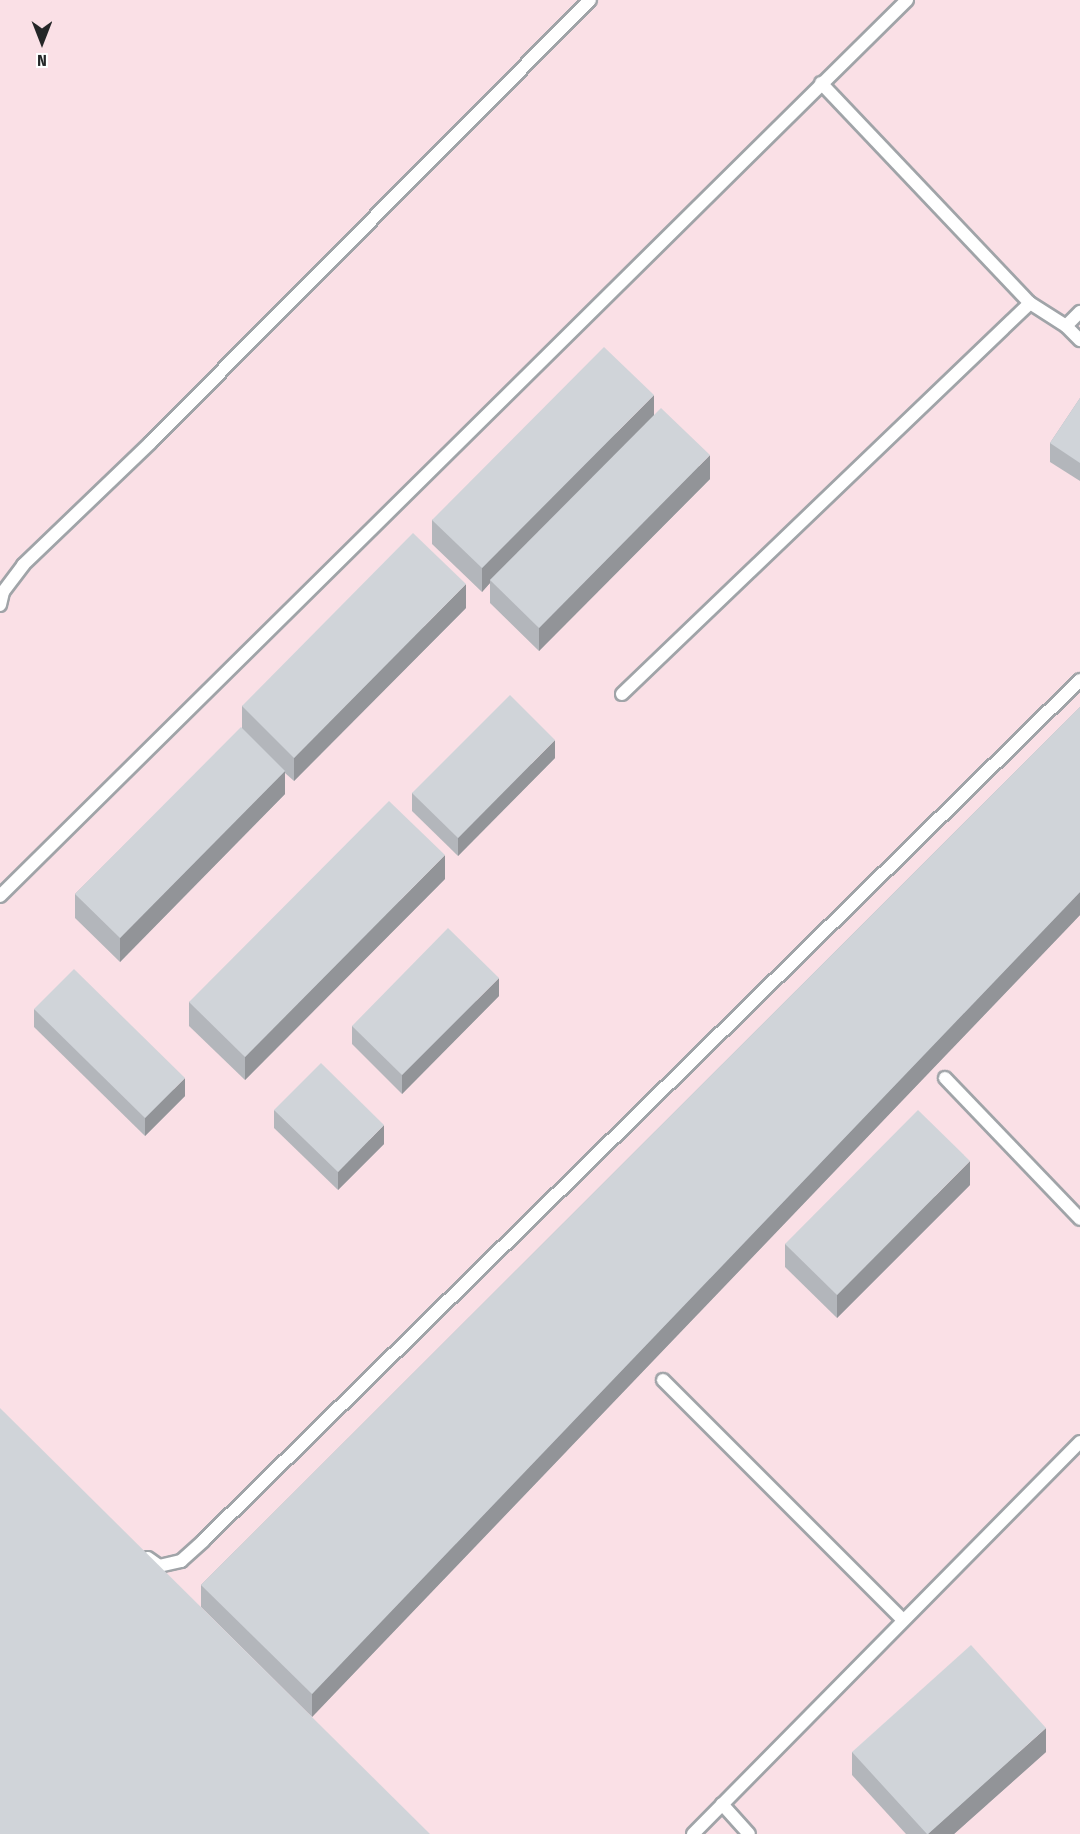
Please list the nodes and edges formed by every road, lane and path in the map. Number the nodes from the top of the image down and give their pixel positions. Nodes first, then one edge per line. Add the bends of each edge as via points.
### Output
1 (590, 0) edge
2 (907, 0) edge
3 (821, 83) junction
4 (1030, 303) junction
5 (1080, 312) edge
6 (1066, 326) junction
7 (1080, 340) edge
8 (0, 605) edge
9 (1080, 680) edge
10 (622, 694) dead end
11 (0, 896) edge
12 (945, 1078) dead end
13 (1080, 1219) edge
14 (663, 1380) dead end
15 (1080, 1442) edge
16 (140, 1552) edge
17 (902, 1619) junction
18 (722, 1804) junction
19 (693, 1834) edge
20 (749, 1834) edge

1 - 8 lane via 150,443 23,565 3,592
2 - 3 lane
3 - 4 lane
3 - 11 lane
4 - 6 lane
4 - 10 lane
5 - 6 lane
6 - 7 lane
9 - 16 lane via 203,1540 181,1560 159,1566
12 - 13 lane
14 - 17 lane
15 - 17 lane
17 - 18 lane
18 - 19 lane
18 - 20 lane

